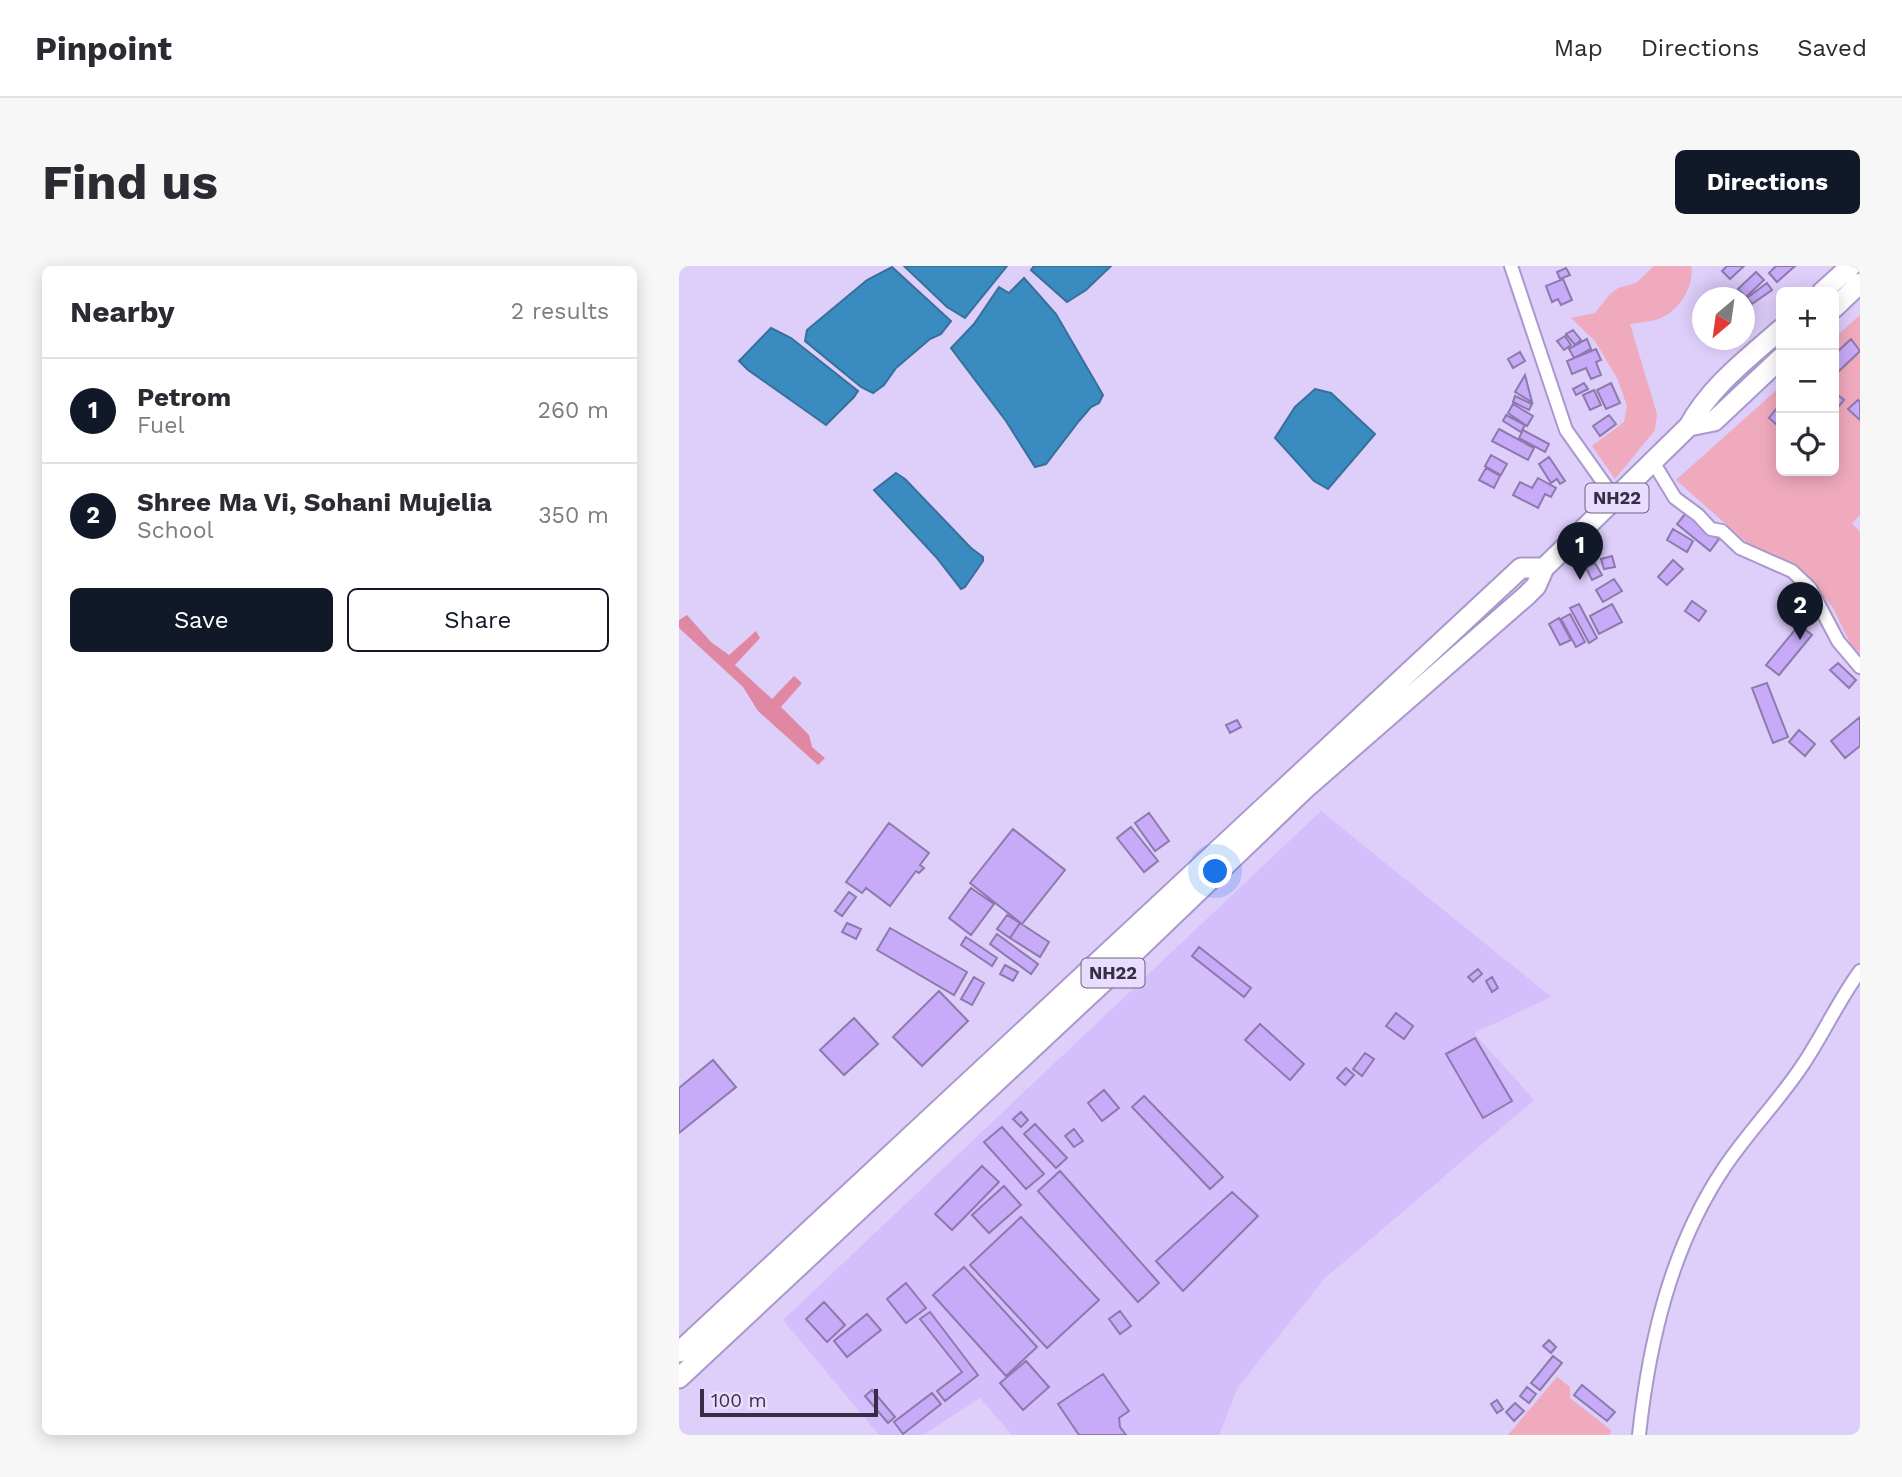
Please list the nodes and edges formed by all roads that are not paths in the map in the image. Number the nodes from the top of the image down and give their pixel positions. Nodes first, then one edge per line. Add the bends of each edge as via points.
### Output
1 (1511, 266) edge
2 (1851, 266) edge
3 (1860, 283) edge
4 (1828, 287) edge
5 (1839, 303) edge
6 (1776, 333) edge
7 (1776, 363) edge
8 (1689, 426) junction
9 (1653, 462) junction
10 (1615, 499) junction
11 (1544, 568) junction
12 (1860, 667) edge
13 (1860, 971) edge
14 (679, 1352) edge
15 (679, 1378) edge
16 (1639, 1435) edge

1 - 10 street via 1566,430
2 - 4 highway
3 - 5 highway
6 - 8 highway, NH22 via 1711,394
7 - 8 highway, NH22 via 1714,421
8 - 9 highway, NH22
9 - 10 highway, NH22
9 - 12 street via 1675,498 1711,528 1722,531 1740,548 1792,571 1809,588 1838,641
10 - 11 highway, NH22
11 - 14 highway, NH22 via 1521,568
11 - 15 highway, NH22 via 1526,596 1307,787
13 - 16 street via 1803,1065 1725,1166 1694,1217 1660,1313

